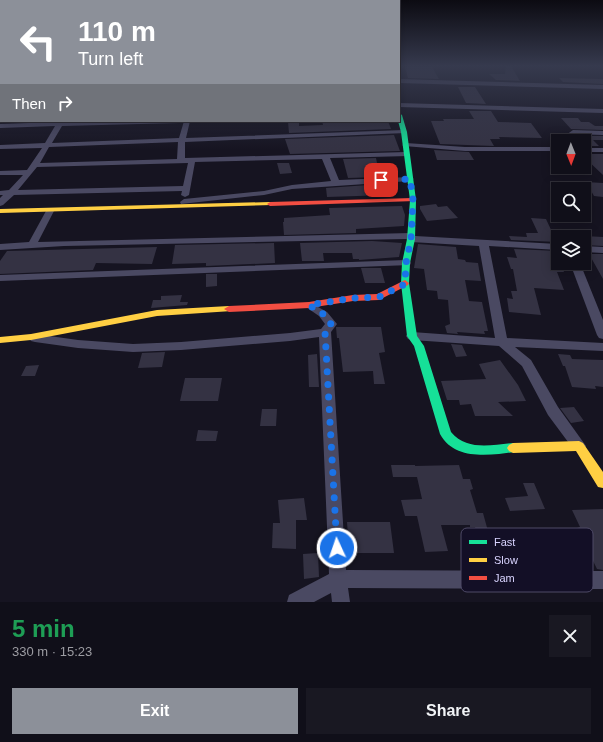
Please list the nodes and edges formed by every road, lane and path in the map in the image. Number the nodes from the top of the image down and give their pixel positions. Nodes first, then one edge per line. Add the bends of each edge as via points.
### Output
1 (400, 105) edge
2 (603, 111) edge
3 (400, 118) edge
4 (120, 122) edge
5 (187, 122) edge
6 (60, 123) edge
7 (0, 126) edge
8 (404, 132) junction
9 (603, 133) edge
10 (570, 134) edge
11 (182, 139) junction
12 (47, 144) junction
13 (0, 147) edge
14 (551, 149) edge
15 (406, 150) junction
16 (591, 150) edge
17 (603, 150) edge
18 (325, 156) junction
19 (192, 160) junction
20 (181, 161) junction
21 (35, 164) junction
22 (29, 172) junction
23 (0, 173) edge
24 (410, 179) junction
25 (336, 183) junction
26 (187, 188) junction
27 (0, 193) edge
28 (11, 193) junction
29 (413, 200) junction
30 (0, 203) edge
31 (183, 204) junction
32 (0, 211) edge
33 (50, 211) junction
34 (411, 238) junction
35 (483, 242) junction
36 (32, 245) junction
37 (0, 247) edge
38 (551, 247) edge
39 (591, 249) edge
40 (603, 250) edge
41 (406, 263) junction
42 (578, 270) edge
43 (0, 278) edge
44 (405, 284) junction
45 (309, 305) junction
46 (325, 332) junction
47 (603, 335) edge
48 (412, 336) junction
49 (31, 337) junction
50 (0, 340) edge
51 (502, 342) junction
52 (603, 347) edge
53 (579, 446) junction
54 (603, 483) edge
55 (338, 579) junction
56 (461, 579) edge
57 (593, 580) edge
58 (603, 580) edge
59 (296, 602) edge
60 (341, 602) edge

1 - 2 street
3 - 8 street
4 - 6 street
5 - 11 street
6 - 7 street
6 - 12 street
8 - 11 street
8 - 15 street
9 - 10 street
11 - 12 street
11 - 20 street
12 - 13 street
12 - 21 street
14 - 15 street
15 - 18 street
15 - 24 street
16 - 17 street
18 - 19 street
18 - 25 street
19 - 20 street
19 - 26 street
20 - 21 street
21 - 22 street
22 - 23 street
22 - 28 street
24 - 25 street
24 - 29 street
25 - 31 street via 292,187
26 - 28 street
26 - 31 street
27 - 28 street
28 - 30 street
29 - 31 street
29 - 34 street
31 - 33 street
32 - 33 street
33 - 36 street
34 - 35 street
34 - 36 street
34 - 41 street
35 - 38 street
35 - 51 street
36 - 37 street
39 - 40 street
41 - 43 street
41 - 44 street
42 - 47 street
44 - 45 street via 379,297
44 - 48 street
45 - 46 street via 323,314 331,324
45 - 49 street via 157,314
46 - 49 street via 290,337 133,348 86,345
46 - 55 street
48 - 51 street
48 - 53 street via 419,346 446,434 457,447 469,450
49 - 50 street
51 - 52 street
51 - 53 street via 526,363 553,410
53 - 54 street
55 - 56 street
55 - 59 street
55 - 60 street
57 - 58 street

